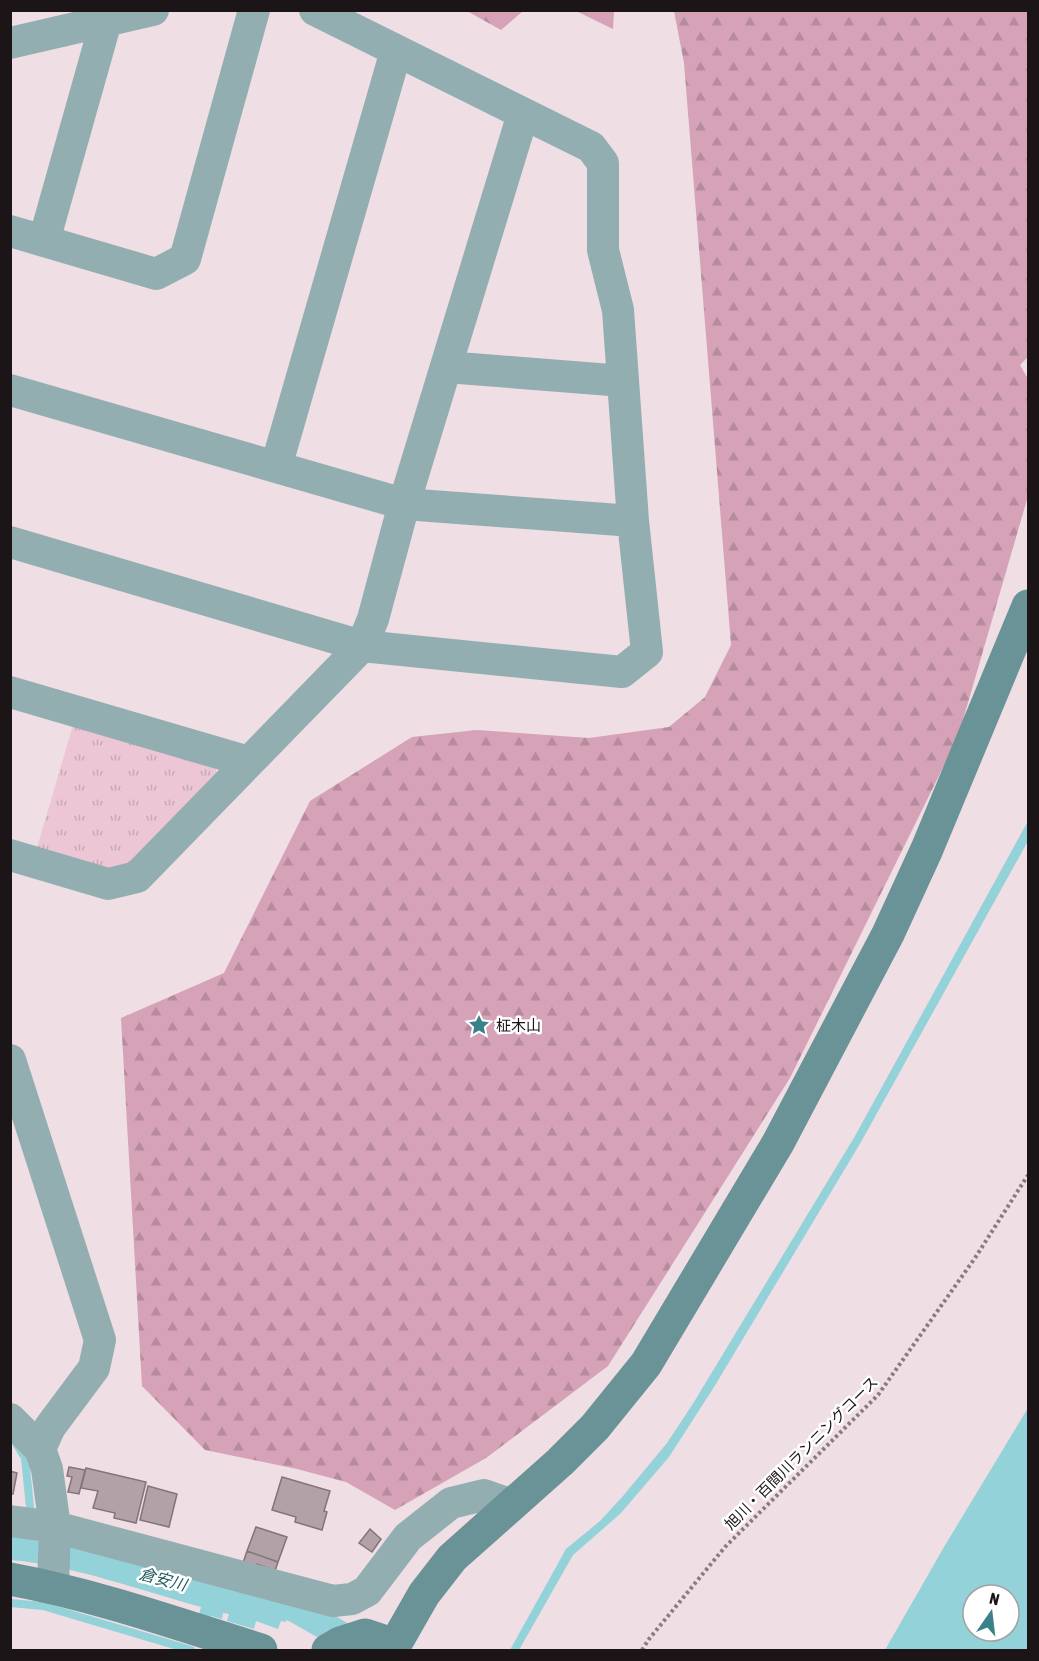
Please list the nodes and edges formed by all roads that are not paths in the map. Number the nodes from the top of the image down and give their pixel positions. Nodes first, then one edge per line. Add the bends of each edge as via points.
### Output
1 (153, 10) edge
2 (254, 10) edge
3 (315, 10) edge
4 (106, 21) junction
5 (10, 43) edge
6 (396, 51) junction
7 (523, 114) junction
8 (10, 231) edge
9 (44, 241) junction
10 (446, 367) junction
11 (623, 381) junction
12 (10, 390) edge
13 (276, 467) junction
14 (404, 504) junction
15 (633, 521) junction
16 (10, 542) edge
17 (1029, 606) edge
18 (362, 646) junction
19 (10, 692) edge
20 (249, 762) junction
21 (10, 855) edge
22 (10, 1060) edge
23 (10, 1419) edge
24 (40, 1449) junction
25 (512, 1505) junction
26 (31, 1524) edge
27 (10, 1579) edge
28 (53, 1587) junction
29 (393, 1648) edge
30 (261, 1650) edge
31 (328, 1650) edge

1 - 4 street
2 - 9 street via 184,259 156,274
3 - 6 street
4 - 5 street
4 - 9 street
6 - 7 street
6 - 13 street
7 - 10 street
7 - 11 street via 591,147 603,163 603,250 618,310
8 - 9 street
10 - 11 street
10 - 14 street
11 - 15 street
12 - 13 street
13 - 14 street
14 - 15 street
14 - 18 street via 373,620
15 - 18 street via 647,652 622,672
16 - 18 street
17 - 25 street via 888,934 778,1143 646,1364 595,1426
18 - 20 street
19 - 20 street
20 - 21 street via 137,877 108,884
22 - 24 street via 100,1340 94,1368 50,1426
23 - 24 street
24 - 26 street via 47,1469
25 - 26 street via 484,1495 450,1503 408,1536 367,1591 352,1599 333,1601
25 - 29 street via 452,1558 424,1594
26 - 28 street
27 - 28 street
28 - 30 street
29 - 31 street via 365,1635

